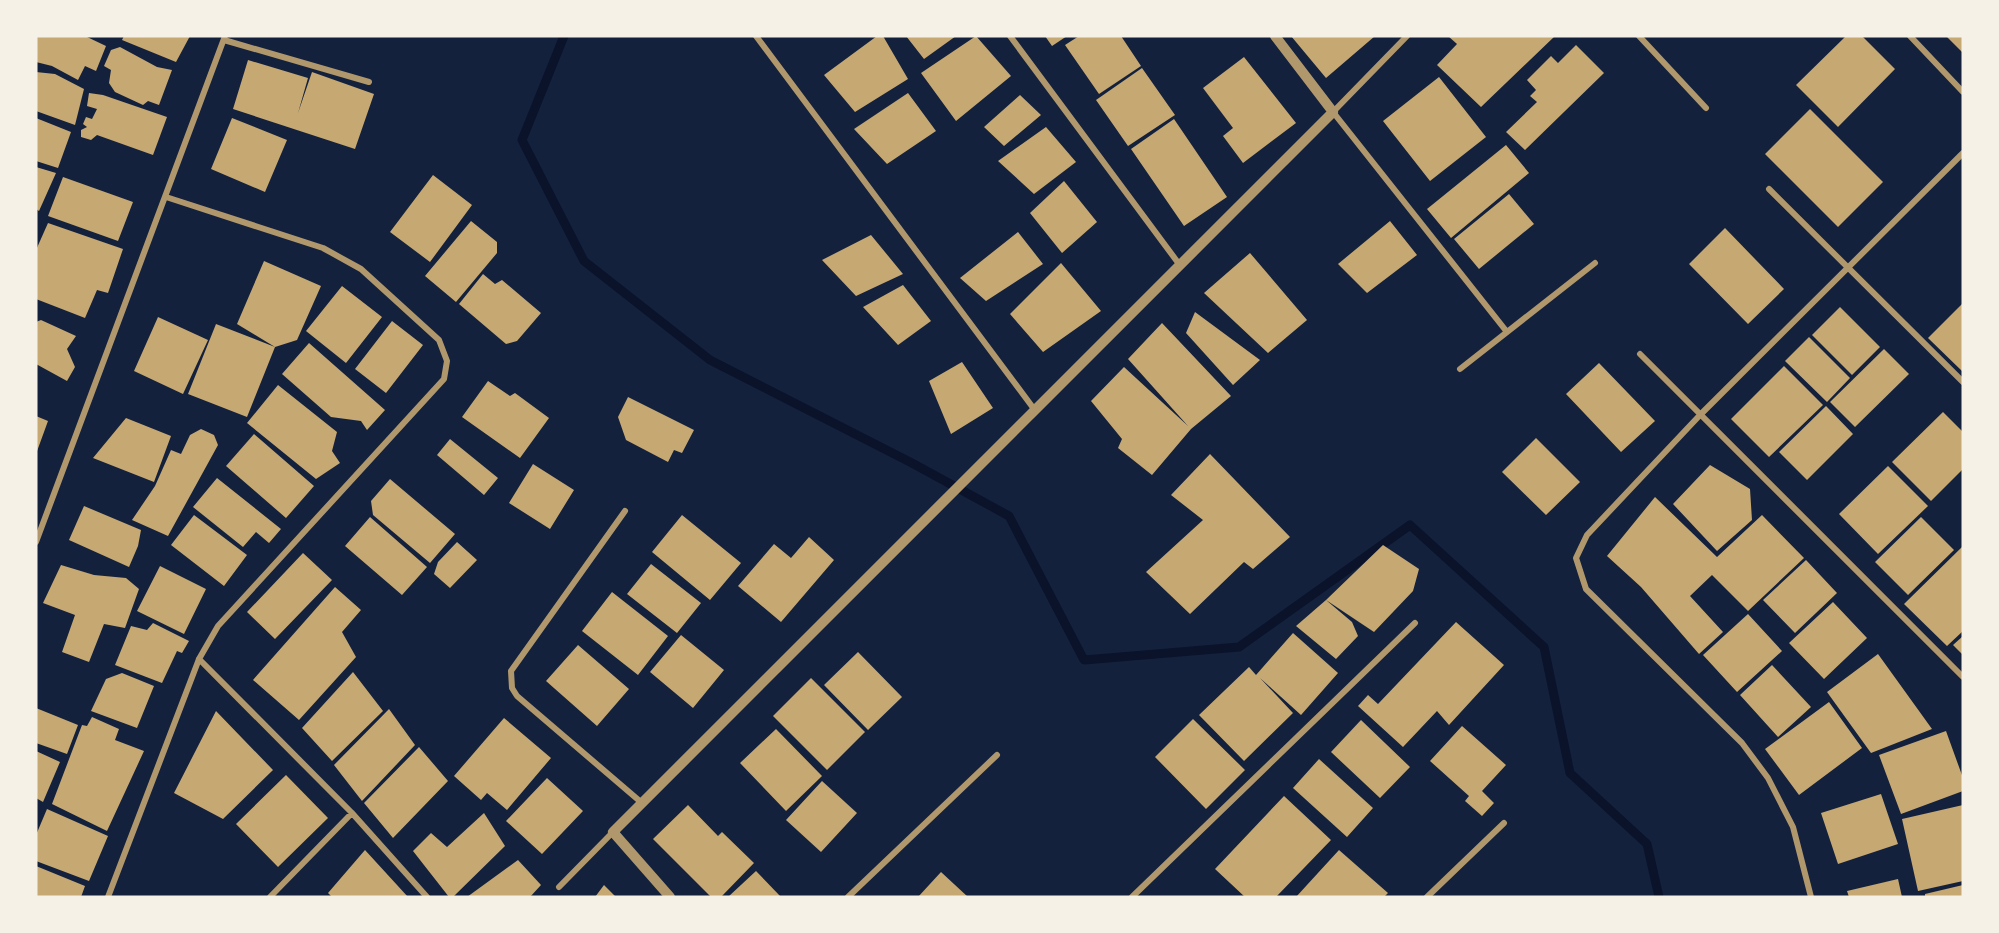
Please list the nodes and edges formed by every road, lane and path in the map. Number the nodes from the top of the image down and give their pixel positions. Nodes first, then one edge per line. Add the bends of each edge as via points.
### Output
1 (756, 36) edge
2 (1010, 36) edge
3 (1275, 36) edge
4 (1407, 36) edge
5 (1639, 36) edge
6 (1910, 36) edge
7 (224, 38) edge
8 (369, 82) dead end
9 (1963, 93) edge
10 (1706, 108) dead end
11 (1333, 112) junction
12 (1963, 153) edge
13 (1769, 189) dead end
14 (166, 197) junction
15 (1595, 263) dead end
16 (1179, 264) junction
17 (1848, 266) junction
18 (1507, 332) junction
19 (1641, 354) dead end
20 (1460, 369) dead end
21 (1963, 382) edge
22 (1034, 409) junction
23 (1700, 415) junction
24 (625, 511) dead end
25 (36, 542) edge
26 (1415, 622) dead end
27 (199, 659) junction
28 (1963, 677) edge
29 (997, 755) dead end
30 (642, 803) junction
31 (352, 813) junction
32 (1504, 823) dead end
33 (613, 832) junction
34 (559, 886) dead end
35 (108, 897) edge
36 (270, 897) edge
37 (427, 897) edge
38 (670, 897) edge
39 (848, 897) edge
40 (1132, 897) edge
41 (1427, 897) edge
42 (1811, 897) edge

1 - 22 street
2 - 16 street
3 - 11 street
4 - 11 street
5 - 10 street
6 - 9 street
7 - 8 street
7 - 14 street
11 - 16 street
11 - 18 street
12 - 17 street
13 - 17 street
14 - 25 street
14 - 27 street via 323,248 361,269 439,340 447,361 444,379 218,626
15 - 18 street
16 - 22 street
17 - 21 street
17 - 23 street
18 - 20 street
19 - 23 street
22 - 30 street
23 - 28 street
23 - 42 street via 1587,535 1576,558 1586,589 1742,743 1768,778 1793,827
24 - 30 street via 511,671 510,678 517,696
26 - 40 street
27 - 31 street
27 - 35 street
29 - 39 street
30 - 33 street
31 - 36 street
31 - 37 street
32 - 41 street
33 - 34 street
33 - 38 street

